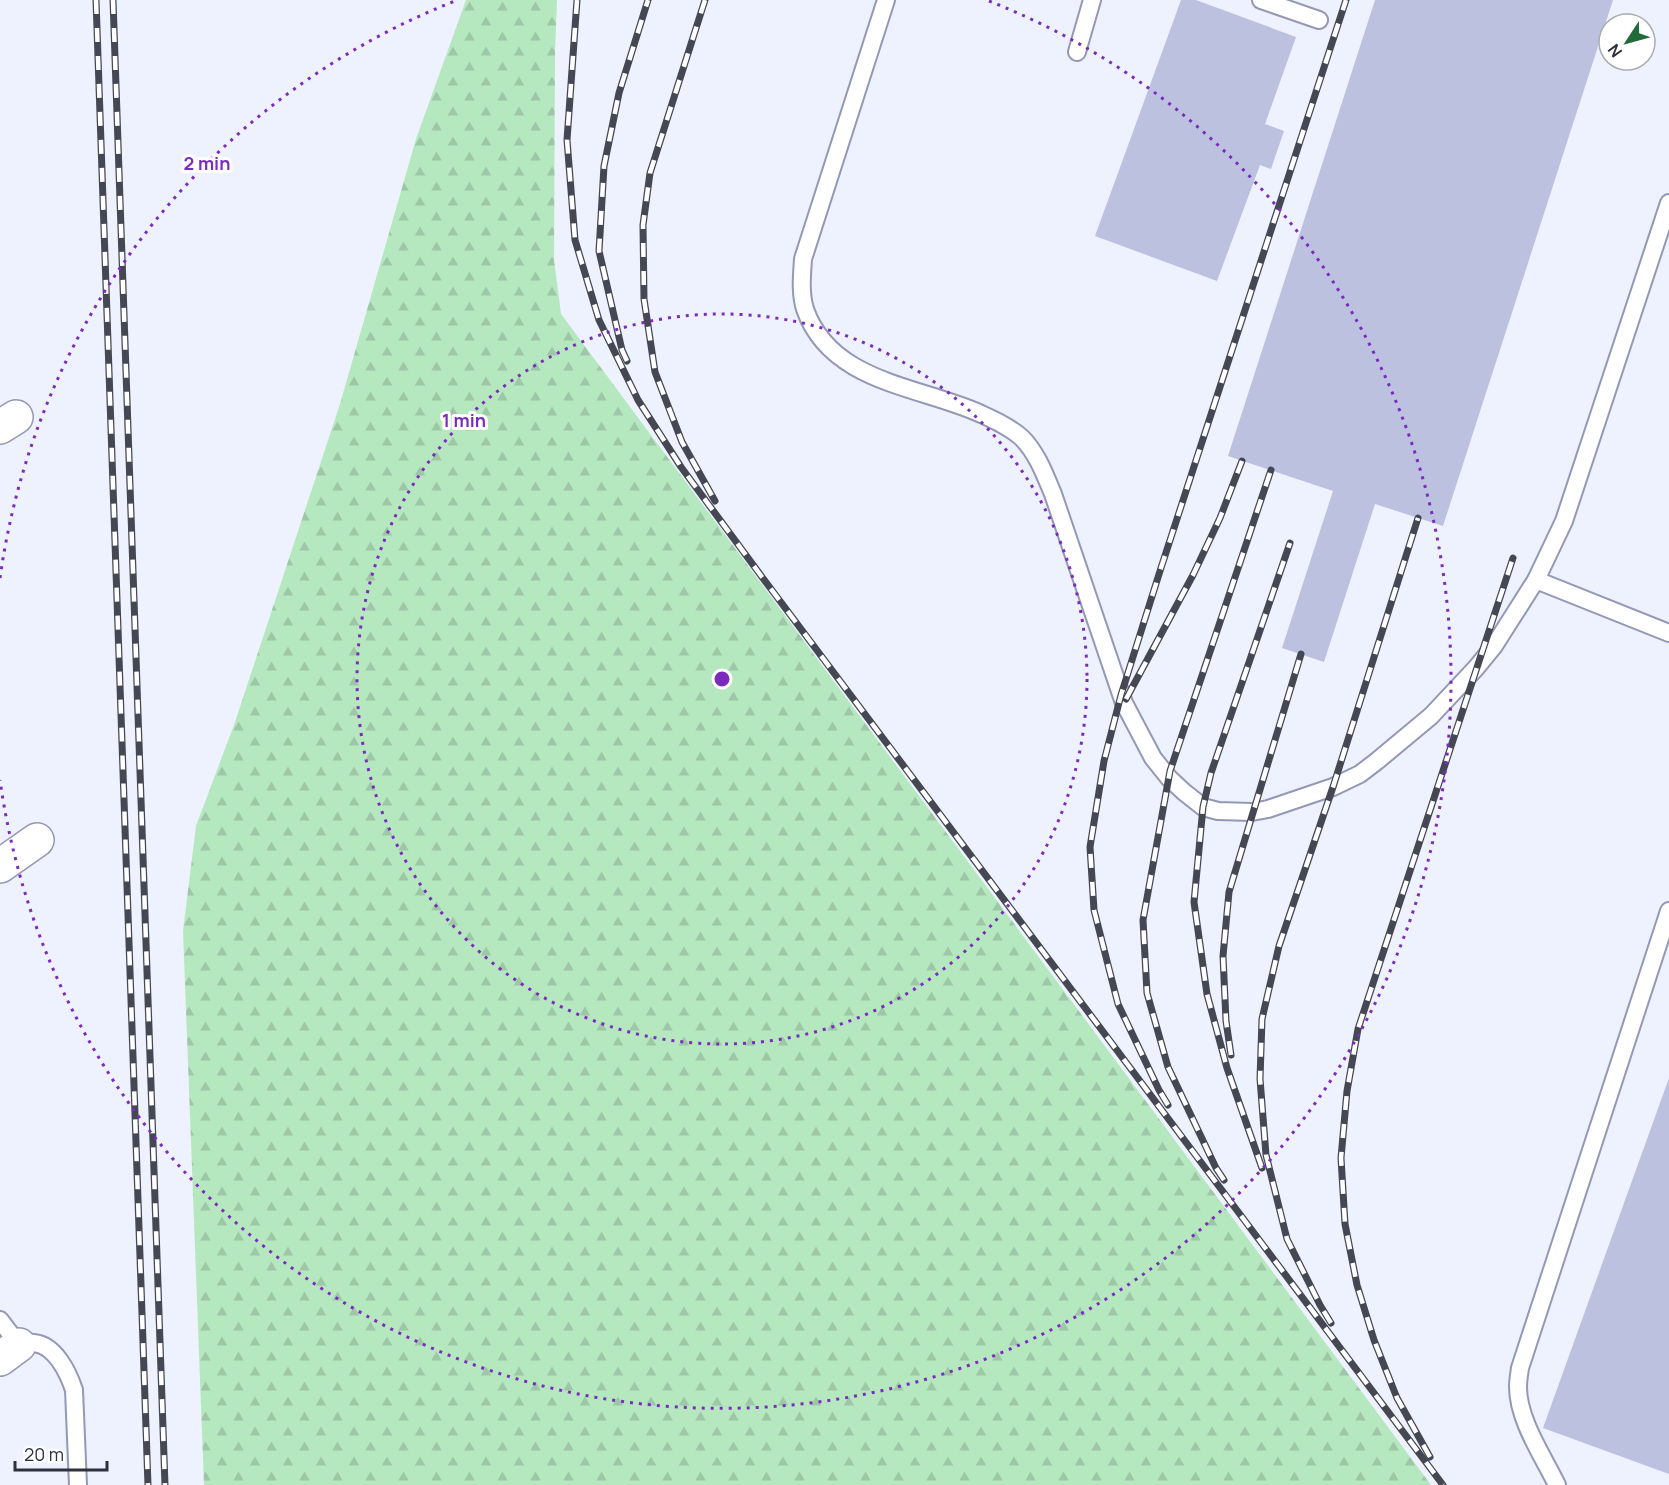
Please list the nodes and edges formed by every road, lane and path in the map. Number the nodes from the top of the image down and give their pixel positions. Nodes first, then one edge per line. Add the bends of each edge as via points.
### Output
1 (886, 0) edge
2 (1092, 0) edge
3 (1261, 0) edge
4 (1319, 20) dead end
5 (1077, 52) dead end
6 (1669, 203) edge
7 (1536, 580) junction
8 (1669, 633) edge
9 (37, 840) dead end
10 (0, 866) edge
11 (1669, 910) edge
12 (6, 1342) edge
13 (78, 1485) edge
14 (1557, 1485) edge

1 - 7 lane via 803,259 805,308 817,332 836,354 858,369 961,405 999,422 1022,439 1040,463 1053,494 1124,703 1154,758 1184,792 1203,807 1252,812 1333,787 1360,774 1431,716 1476,668
2 - 5 lane
3 - 4 lane
6 - 7 lane via 1563,522
7 - 8 lane
9 - 10 street
11 - 14 lane via 1520,1368 1518,1386 1526,1423
12 - 13 lane via 40,1344 58,1358 70,1378 74,1390

